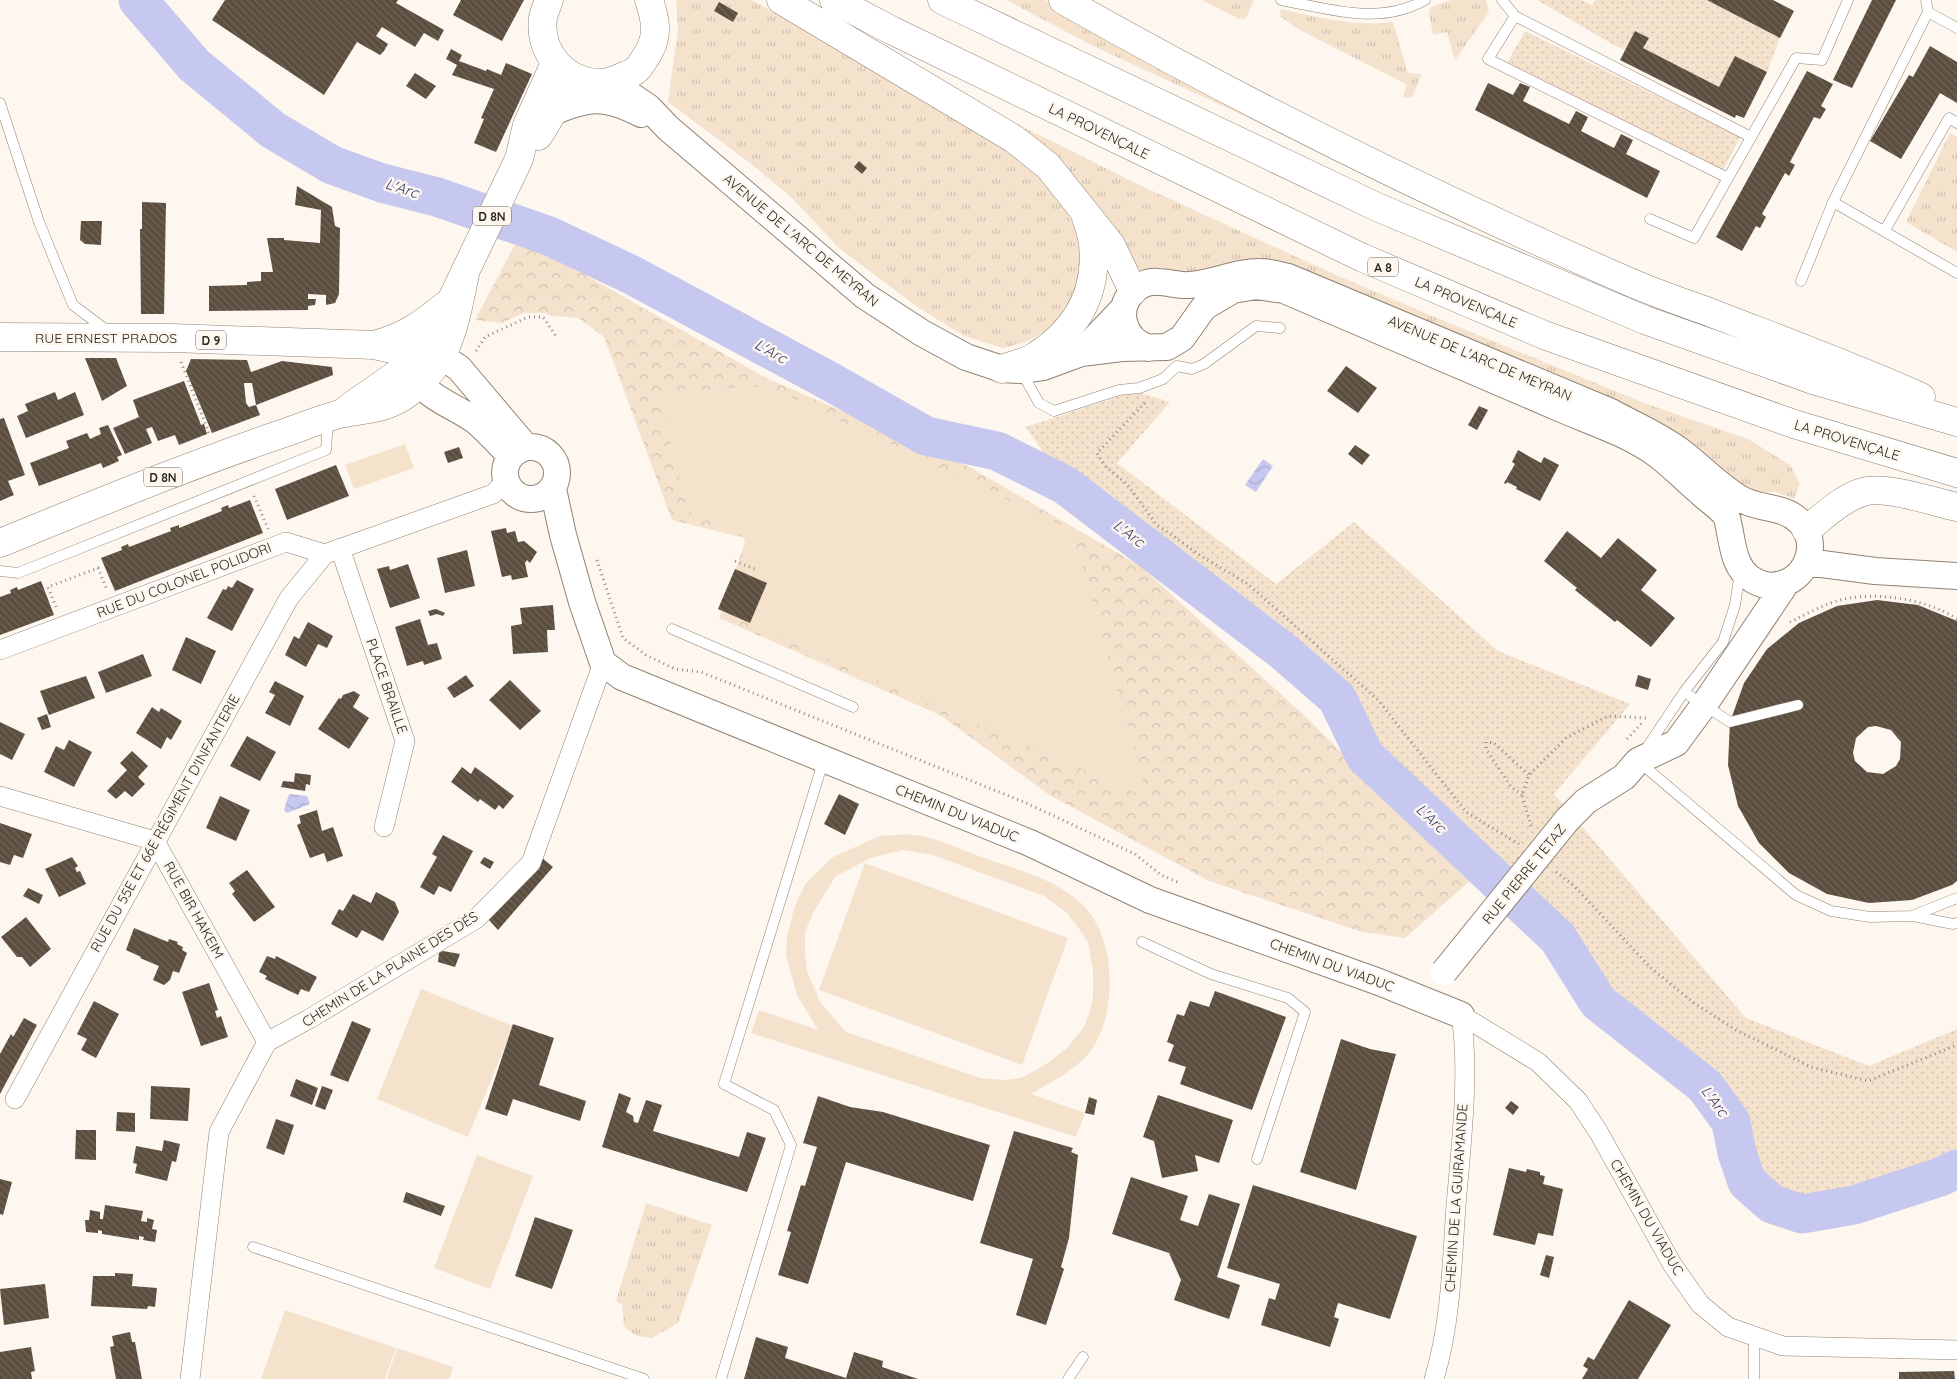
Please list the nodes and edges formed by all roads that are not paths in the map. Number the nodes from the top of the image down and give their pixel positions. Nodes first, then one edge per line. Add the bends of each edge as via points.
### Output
1 (549, 0) edge
2 (649, 0) edge
3 (781, 0) edge
4 (834, 0) edge
5 (942, 0) edge
6 (1062, 0) edge
7 (1282, 0) edge
8 (1425, 0) edge
9 (1502, 0) edge
10 (1848, 0) edge
11 (1926, 0) edge
12 (1928, 12) junction
13 (1515, 16) junction
14 (1957, 28) edge
15 (555, 62) junction
16 (636, 70) junction
17 (581, 81) junction
18 (611, 82) junction
19 (0, 102) edge
20 (648, 107) junction
21 (552, 113) junction
22 (1957, 123) edge
23 (668, 128) junction
24 (1751, 137) junction
25 (519, 158) junction
26 (1728, 178) junction
27 (1833, 202) junction
28 (1084, 209) junction
29 (1650, 219) dead end
30 (1885, 230) junction
31 (1957, 273) edge
32 (465, 274) junction
33 (1801, 281) dead end
34 (1168, 284) junction
35 (453, 299) junction
36 (1128, 300) junction
37 (1280, 328) dead end
38 (0, 337) edge
39 (118, 338) junction
40 (374, 346) junction
41 (1171, 348) junction
42 (1081, 353) junction
43 (440, 360) junction
44 (1011, 370) junction
45 (420, 383) junction
46 (1957, 413) edge
47 (335, 416) junction
48 (1957, 422) edge
49 (514, 462) junction
50 (1957, 473) edge
51 (544, 494) junction
52 (1957, 507) edge
53 (1770, 509) junction
54 (1806, 530) junction
55 (0, 543) edge
56 (332, 551) junction
57 (1737, 558) junction
58 (1807, 562) junction
59 (0, 571) edge
60 (1957, 576) edge
61 (1787, 582) junction
62 (672, 629) dead end
63 (0, 650) edge
64 (603, 663) junction
65 (1694, 698) junction
66 (1798, 705) dead end
67 (853, 707) dead end
68 (1630, 752) junction
69 (824, 759) junction
70 (0, 796) edge
71 (384, 827) dead end
72 (155, 841) junction
73 (1957, 898) edge
74 (1912, 916) junction
75 (1957, 923) edge
76 (1142, 942) dead end
77 (1421, 999) junction
78 (1461, 1015) junction
79 (268, 1042) junction
80 (14, 1099) dead end
81 (1258, 1159) dead end
82 (253, 1247) dead end
83 (1754, 1335) junction
84 (1957, 1350) edge
85 (1084, 1357) dead end
86 (190, 1379) edge
87 (644, 1379) edge
88 (721, 1379) edge
89 (1068, 1379) edge
90 (1434, 1379) edge
91 (1754, 1379) edge

1 - 15 main road via 542,32
2 - 16 main road via 656,32 650,52
3 - 28 main road via 1014,139 1048,166
4 - 50 main road, LA PROVENÇALE / A 8 via 1363,258 1544,335 1794,424
5 - 48 main road via 1377,207 1645,320 1813,380
6 - 46 main road via 1242,98 1479,213 1627,281 1866,372
7 - 8 lane via 1366,15 1400,11
9 - 13 lane
10 - 24 lane via 1822,60 1796,58
11 - 12 lane
12 - 14 lane
12 - 27 lane
13 - 24 lane
13 - 26 lane via 1488,59
15 - 17 main road
15 - 25 main road, D 8N via 527,125
16 - 18 main road
16 - 20 main road, AVENUE DE L'ARC DE MEYRAN
17 - 18 main road
17 - 21 main road, D 8N via 572,85
18 - 20 main road, AVENUE DE L'ARC DE MEYRAN
19 - 39 lane via 39,222 73,305
20 - 23 main road, AVENUE DE L'ARC DE MEYRAN
21 - 23 main road via 578,101 599,99 627,106
21 - 25 main road, D 8N via 543,130
22 - 30 lane via 1949,118
23 - 44 main road, AVENUE DE L'ARC DE MEYRAN via 865,296 966,357
24 - 26 lane
25 - 32 main road, D 8N
26 - 29 lane via 1694,238
27 - 30 lane
27 - 33 lane
28 - 36 main road via 1111,244
28 - 44 main road via 1093,242 1094,276 1087,300 1073,323 1053,343
30 - 31 lane
32 - 35 main road, D 8N
32 - 43 main road, D 8N via 454,326
34 - 36 main road, AVENUE DE L'ARC DE MEYRAN via 1150,282 1140,286
34 - 41 main road via 1184,295 1190,319
34 - 53 main road, AVENUE DE L'ARC DE MEYRAN via 1190,285 1262,272 1288,277 1611,412 1668,443 1740,499
35 - 40 main road via 400,338
35 - 43 main road via 431,343
36 - 41 main road via 1123,320 1132,338 1140,345
36 - 42 main road, AVENUE DE L'ARC DE MEYRAN
37 - 41 lane via 1256,326 1204,364 1192,369
38 - 39 main road, RUE ERNEST PRADOS / D 9
39 - 40 main road, RUE ERNEST PRADOS / D 9
40 - 43 main road, RUE ERNEST PRADOS / D 9
41 - 42 main road, AVENUE DE L'ARC DE MEYRAN via 1122,348
41 - 44 lane via 1163,379 1054,411 1039,402
41 - 57 main road, AVENUE DE L'ARC DE MEYRAN via 1204,307 1233,290 1256,286 1284,290 1566,412 1606,426 1653,451 1727,516
42 - 44 main road, AVENUE DE L'ARC DE MEYRAN via 1043,367
43 - 45 main road, D 8N
43 - 47 main road via 402,372
43 - 49 main road
45 - 47 main road, D 8N via 391,404
45 - 49 main road via 478,423
47 - 55 main road, D 8N via 217,456
47 - 59 lane via 326,450 18,573
49 - 51 main road via 510,488 523,498
49 - 51 main road via 535,447 551,456 558,475
49 - 56 street via 493,494
51 - 64 main road via 563,535
52 - 54 main road via 1884,490 1864,491
53 - 54 main road, AVENUE DE L'ARC DE MEYRAN via 1791,514
53 - 57 main road via 1749,517 1741,525 1736,536
54 - 58 main road via 1810,541
56 - 63 street, RUE DU COLONEL POLIDORI via 286,542
56 - 71 street, PLACE BRAILLE via 405,741
56 - 72 street, RUE DU 55E ET 66E RÉGIMENT D'INFANTERIE via 289,598
57 - 61 main road via 1749,578 1759,584 1772,587
57 - 65 lane, RUE PIERRE TETAZ via 1735,605 1723,642
58 - 60 main road via 1875,571
58 - 61 main road via 1799,574
61 - 65 main road, RUE PIERRE TETAZ
62 - 67 lane
64 - 69 main road, CHEMIN DU VIADUC via 622,677
64 - 79 street, CHEMIN DE LA PLAINE DES DÉS via 531,863 476,919
65 - 66 lane via 1730,722
65 - 68 main road, RUE PIERRE TETAZ via 1676,743
68 - 74 lane via 1796,895 1831,911 1870,917
68 - 77 main road, RUE PIERRE TETAZ, bridge via 1620,780 1586,801 1567,820
69 - 77 main road, CHEMIN DU VIADUC via 1030,843 1150,900
69 - 88 lane via 724,1084 774,1110 791,1145
70 - 72 street
72 - 79 street, RUE BIR HAKEIM
72 - 80 street, RUE DU 55E ET 66E RÉGIMENT D'INFANTERIE
73 - 74 lane
74 - 75 lane
76 - 81 lane via 1211,974 1288,998 1305,1012
77 - 78 main road, CHEMIN DU VIADUC
78 - 83 street, CHEMIN DU VIADUC via 1538,1062 1578,1100 1600,1133 1672,1264 1700,1304 1728,1327
78 - 90 street, CHEMIN DE LA GUIRAMANDE via 1464,1086 1459,1175 1449,1301
79 - 86 street via 219,1132
82 - 87 lane
83 - 84 street, CHEMIN DU VIADUC via 1784,1346
83 - 91 lane
85 - 89 lane

